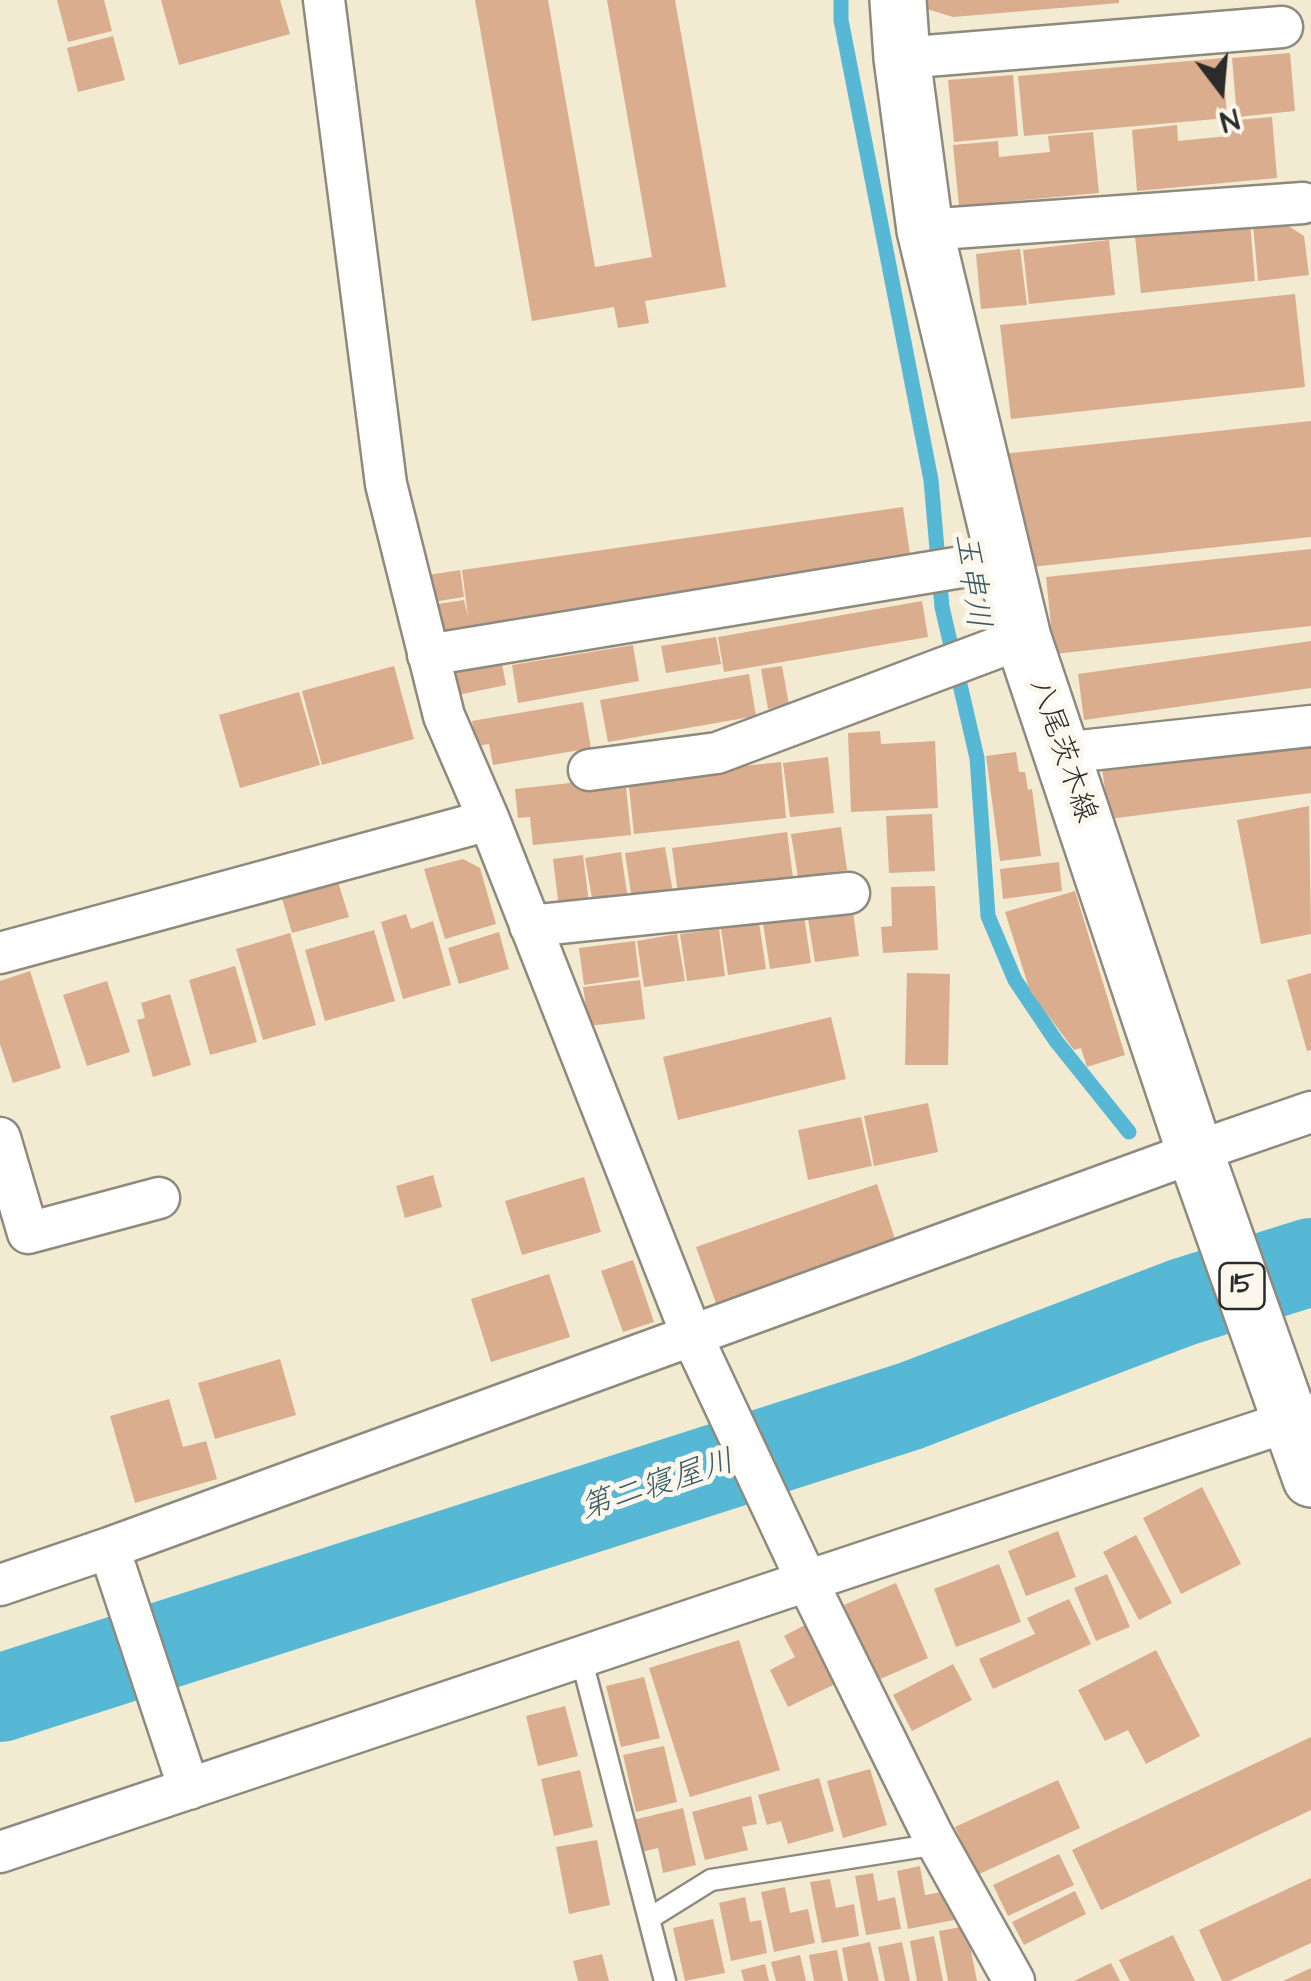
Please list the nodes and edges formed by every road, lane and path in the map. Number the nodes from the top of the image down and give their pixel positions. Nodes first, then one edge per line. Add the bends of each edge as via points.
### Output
1 (324, 0) edge
2 (898, 0) edge
3 (1282, 27) dead end
4 (902, 58) junction
5 (1303, 203) dead end
6 (925, 230) junction
7 (983, 564) junction
8 (1004, 645) junction
9 (428, 655) junction
10 (1311, 726) edge
11 (1062, 753) junction
12 (589, 770) dead end
13 (488, 820) junction
14 (849, 893) dead end
15 (530, 926) junction
16 (0, 953) edge
17 (1311, 1112) edge
18 (0, 1138) edge
19 (1199, 1162) junction
20 (158, 1198) dead end
21 (692, 1336) junction
22 (1294, 1412) edge
23 (1311, 1479) edge
24 (109, 1548) junction
25 (807, 1581) junction
26 (0, 1586) edge
27 (581, 1657) junction
28 (190, 1790) junction
29 (937, 1844) junction
30 (0, 1852) edge
31 (650, 1918) junction
32 (665, 1981) edge
33 (1014, 1981) edge

1 - 9 street via 386,484
2 - 4 main road, 八尾茨木線 / 15
3 - 4 street
4 - 6 main road, 八尾茨木線 / 15
5 - 6 street
6 - 7 main road, 八尾茨木線 / 15
7 - 8 main road, 八尾茨木線 / 15
7 - 9 street
8 - 11 main road, 八尾茨木線 / 15
8 - 12 street via 717,754
9 - 13 street via 444,716
10 - 11 street
11 - 19 main road, 八尾茨木線 / 15
13 - 15 street
13 - 16 street
14 - 15 street
15 - 21 street
17 - 19 street
18 - 20 street via 28,1233
19 - 21 street
19 - 22 main road, 八尾茨木線 / 15
21 - 24 street
21 - 25 street
22 - 23 main road, 八尾茨木線 / 15
22 - 25 street
24 - 26 street
24 - 28 street
25 - 27 street
25 - 29 street
27 - 28 street
27 - 31 lane
28 - 30 street
29 - 31 lane via 711,1880
29 - 33 street
31 - 32 lane

